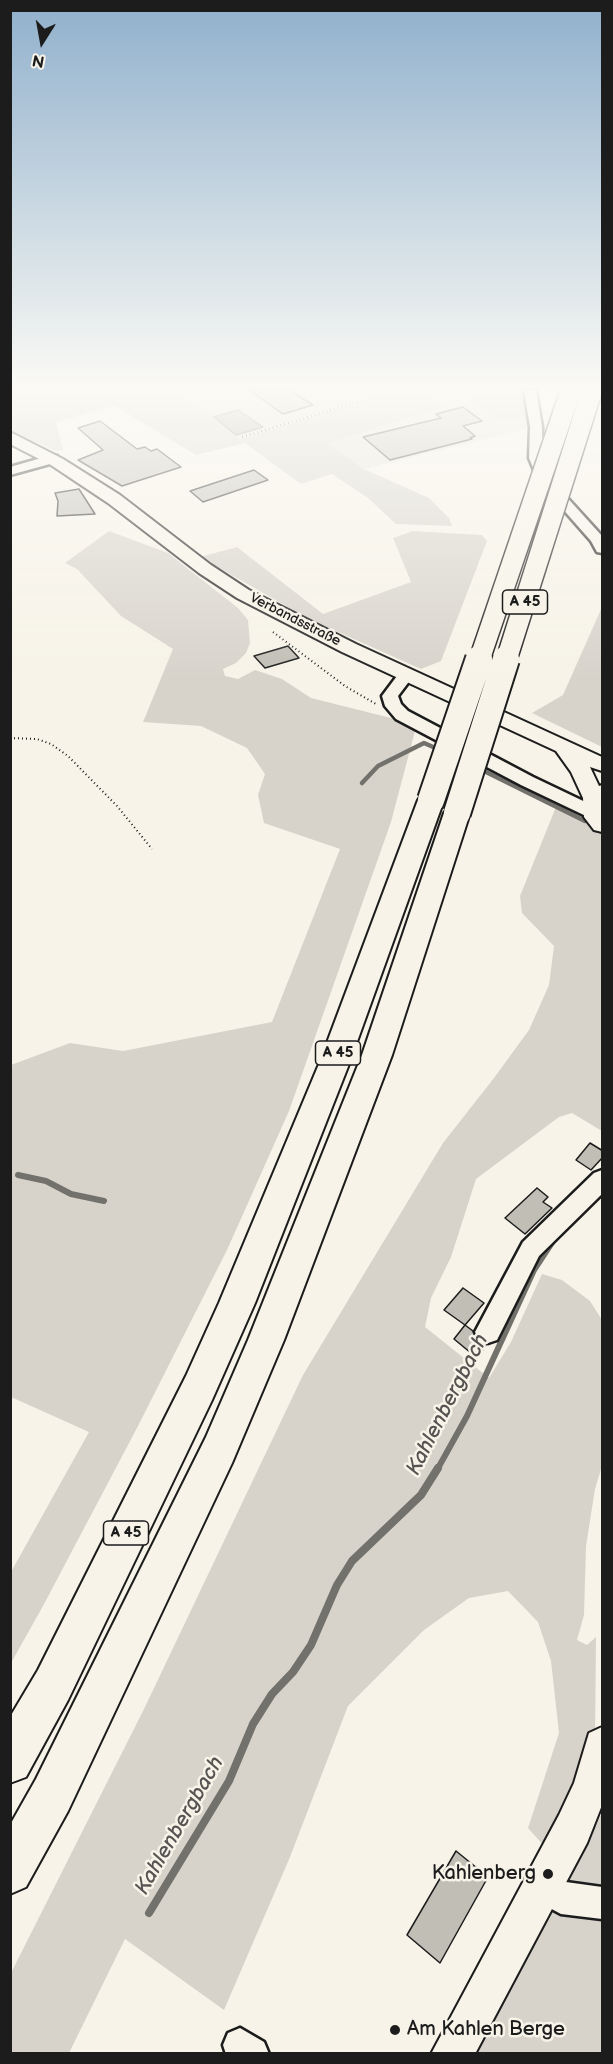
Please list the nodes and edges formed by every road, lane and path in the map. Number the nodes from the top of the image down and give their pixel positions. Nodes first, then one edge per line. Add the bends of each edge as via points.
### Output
1 (94, 486) edge
2 (542, 486) edge
3 (550, 486) edge
4 (558, 486) edge
5 (603, 549) edge
6 (273, 632) dead end
7 (406, 675) junction
8 (364, 698) dead end
9 (10, 738) edge
10 (562, 748) junction
11 (603, 765) edge
12 (444, 807) junction
13 (598, 807) edge
14 (152, 849) dead end
15 (603, 1180) edge
16 (488, 1332) dead end
17 (603, 1746) edge
18 (10, 1761) edge
19 (10, 1871) edge
20 (541, 1885) junction
21 (603, 1903) edge
22 (452, 2054) edge

1 - 7 main road, Verbandsstraße via 243,594
2 - 12 highway, A 45, bridge
3 - 5 street
4 - 12 highway, A 45, bridge
6 - 8 path
7 - 10 main road, Verbandsstraße
7 - 13 street via 390,696 402,715 527,781
9 - 14 path via 37,739 68,756
10 - 11 main road, Verbandsstraße
10 - 13 main road via 581,770
12 - 18 highway, A 45 via 199,1388 53,1685
12 - 19 highway, A 45 via 377,1055 266,1340 143,1610
15 - 16 street via 531,1249
17 - 20 main road via 578,1818
20 - 21 street via 561,1898
20 - 22 main road

